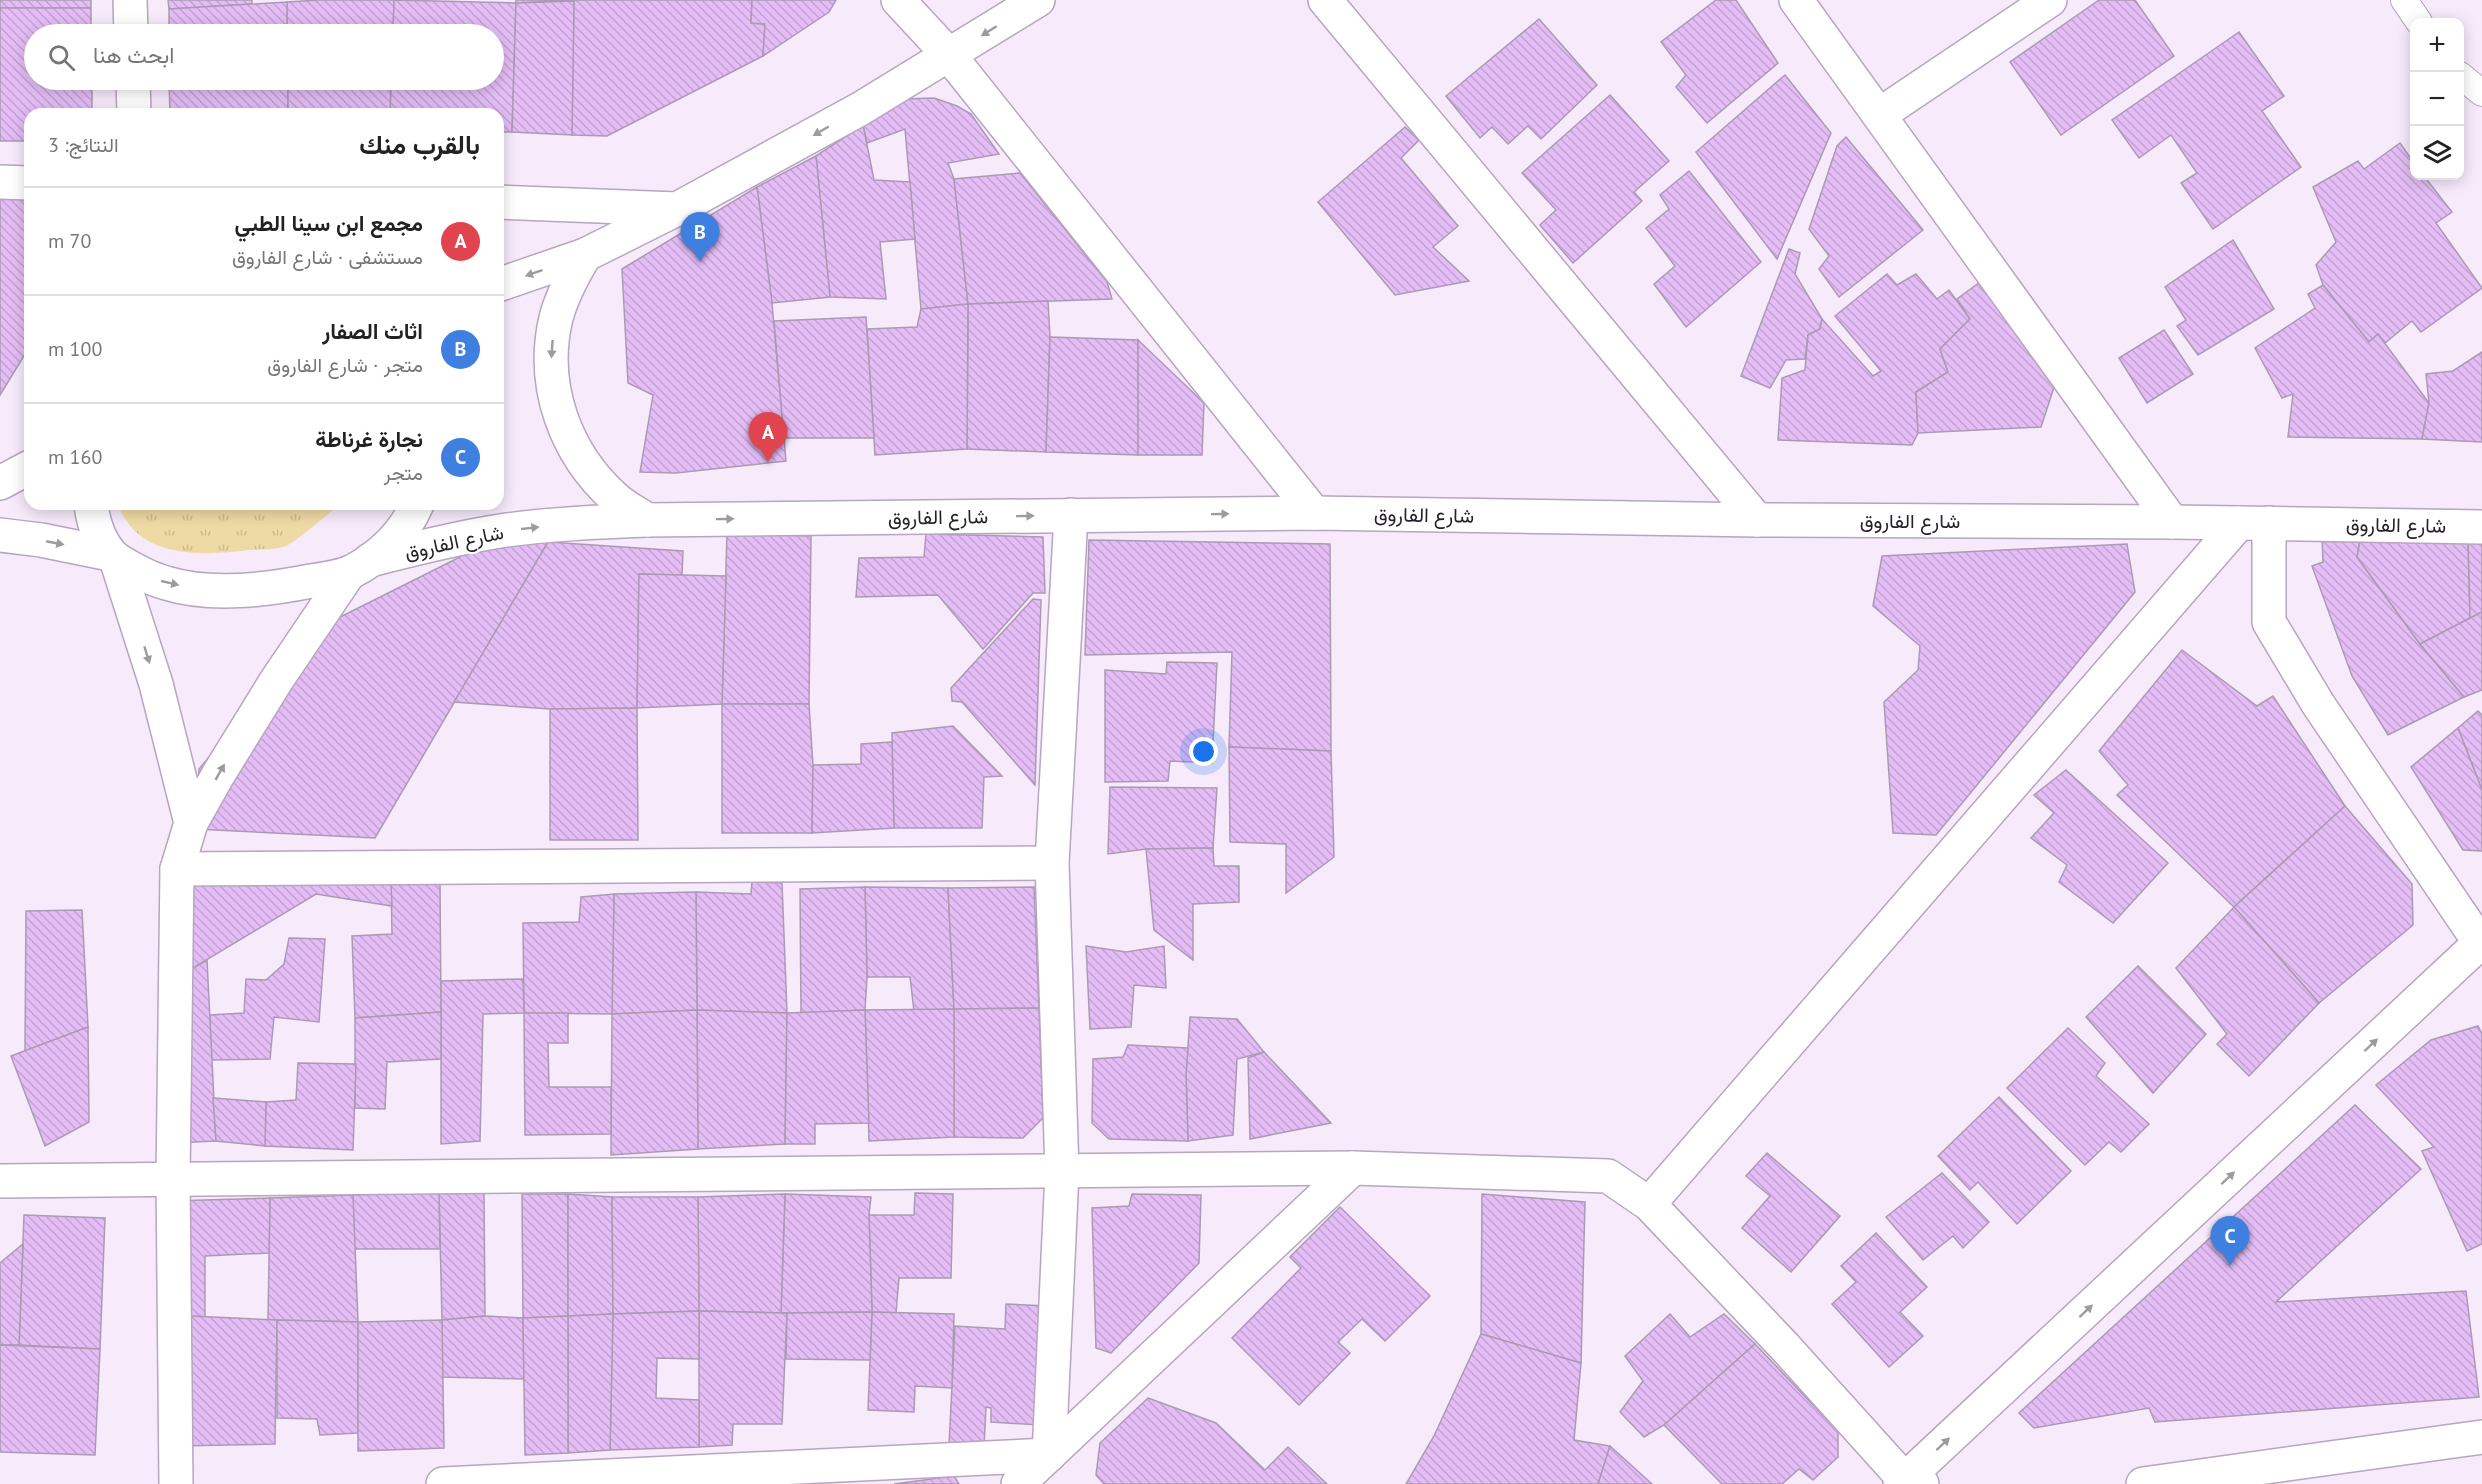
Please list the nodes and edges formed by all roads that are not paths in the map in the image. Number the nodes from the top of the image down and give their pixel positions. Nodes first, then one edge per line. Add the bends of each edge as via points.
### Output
1 (130, 0) edge
2 (898, 0) edge
3 (1038, 0) edge
4 (1325, 0) edge
5 (1796, 0) edge
6 (2050, 0) edge
7 (2404, 0) edge
8 (2417, 18) edge
9 (131, 24) edge
10 (949, 55) junction
11 (2464, 78) edge
12 (133, 90) edge
13 (2482, 93) edge
14 (134, 108) edge
15 (1879, 115) junction
16 (0, 182) edge
17 (24, 183) edge
18 (504, 202) edge
19 (677, 209) junction
20 (585, 255) junction
21 (504, 283) edge
22 (24, 470) edge
23 (0, 483) edge
24 (92, 510) edge
25 (413, 510) edge
26 (1314, 513) junction
27 (1071, 515) junction
28 (647, 520) junction
29 (1757, 520) junction
30 (2172, 522) junction
31 (2254, 523) junction
32 (2482, 527) edge
33 (0, 535) edge
34 (113, 557) junction
35 (360, 567) junction
36 (191, 823) junction
37 (1052, 863) junction
38 (177, 869) junction
39 (2481, 942) edge
40 (1353, 1168) junction
41 (1062, 1172) junction
42 (173, 1179) junction
43 (0, 1181) edge
44 (1648, 1204) junction
45 (2482, 1437) edge
46 (1049, 1455) junction
47 (1909, 1483) edge
48 (176, 1484) edge
49 (443, 1484) edge
50 (1018, 1484) edge
51 (2143, 1484) edge

1 - 9 street
2 - 10 street
3 -> 10 street
4 - 29 street
5 - 15 street
6 - 15 street
7 - 8 lane
10 -> 19 street via 800,143
10 - 26 street
11 - 13 lane
12 - 14 street
15 - 30 street
16 - 17 street
18 - 19 street
19 - 20 street
20 -> 21 street
20 -> 28 street via 567,285 556,317 551,351 555,397 574,449 594,477 618,501
22 - 23 street
24 - 34 street via 97,531
25 - 35 street, شارع الفاروق via 389,544
27 -> 26 street, شارع الفاروق
26 - 29 street, شارع الفاروق
28 -> 27 street, شارع الفاروق
27 - 37 street
35 -> 28 street, شارع الفاروق via 444,541 502,531
29 - 30 street, شارع الفاروق
30 - 31 street, شارع الفاروق
31 - 32 street, شارع الفاروق
31 - 39 street via 2269,622 2318,704
31 - 44 street
33 -> 34 street, شارع الفاروق
34 -> 35 street, شارع الفاروق via 168,584 206,589 267,590
34 -> 36 street via 156,684
36 -> 35 street via 253,718
36 - 38 street
37 - 38 street
37 - 41 street
38 - 42 street
47 -> 39 street
40 - 41 street
40 - 44 street via 1608,1176
40 - 46 street
41 - 42 street
41 - 46 street
42 - 43 street
42 - 48 street
44 - 47 street
45 - 51 street
46 - 49 street
46 - 50 street

